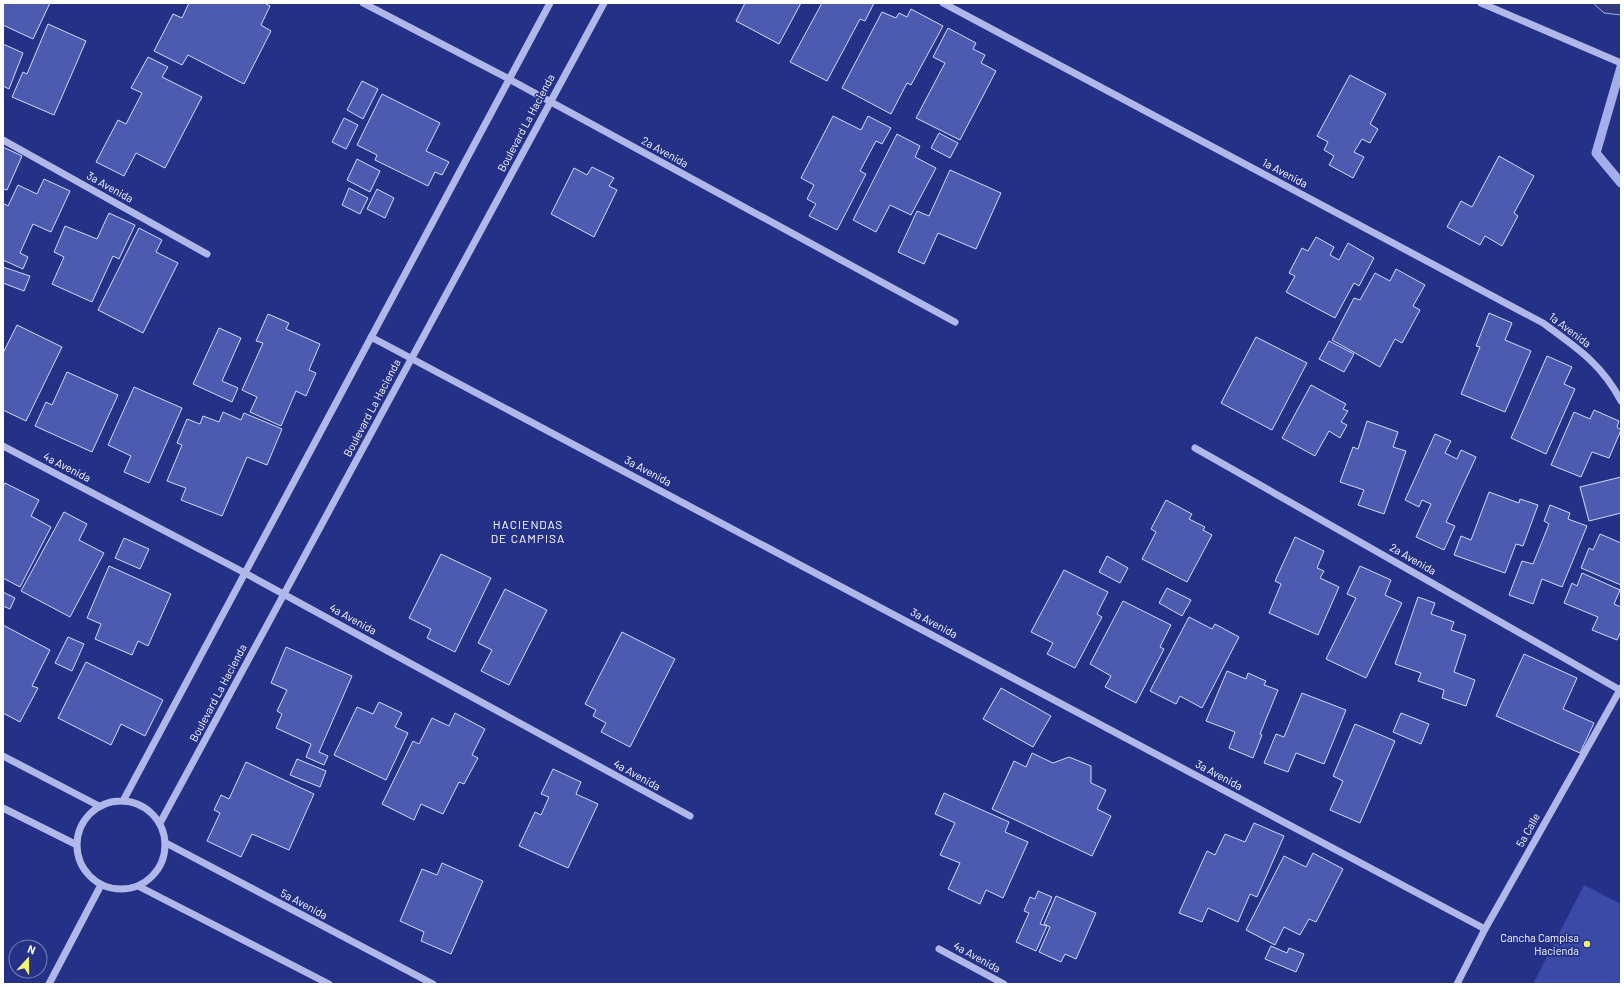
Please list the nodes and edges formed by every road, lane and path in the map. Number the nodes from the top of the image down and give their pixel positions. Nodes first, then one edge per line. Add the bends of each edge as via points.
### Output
1 (363, 3) edge
2 (550, 3) edge
3 (604, 3) edge
4 (943, 3) edge
5 (1481, 3) edge
6 (1621, 63) edge
7 (509, 79) junction
8 (550, 102) junction
9 (3, 140) edge
10 (207, 254) dead end
11 (955, 322) dead end
12 (371, 337) junction
13 (412, 358) junction
14 (1621, 401) edge
15 (3, 446) edge
16 (1195, 448) dead end
17 (245, 572) junction
18 (284, 594) junction
19 (1621, 689) edge
20 (3, 756) edge
21 (123, 801) junction
22 (99, 806) junction
23 (3, 808) edge
24 (690, 816) dead end
25 (160, 823) junction
26 (166, 843) junction
27 (77, 845) junction
28 (102, 885) junction
29 (138, 886) junction
30 (1485, 929) junction
31 (939, 949) dead end
32 (49, 984) edge
33 (329, 984) edge
34 (433, 984) edge
35 (1004, 984) edge
36 (1457, 984) edge

1 - 7 street, 2a Avenida
2 - 7 street
3 - 8 street, Boulevard La Hacienda
4 - 14 street, 1a Avenida via 1542,323 1581,351 1606,376
5 - 6 street
7 - 8 street, 2a Avenida
7 - 12 street
8 - 11 street, 2a Avenida
8 - 13 street, Boulevard La Hacienda
9 - 10 street, 3a Avenida
12 - 13 street, 3a Avenida
12 - 17 street
13 - 18 street, Boulevard La Hacienda
13 - 30 street, 3a Avenida
15 - 17 street, 4a Avenida
16 - 19 street, 2a Avenida
17 - 18 street, 4a Avenida
17 - 21 street
18 - 24 street, 4a Avenida
18 - 25 street, Boulevard La Hacienda
19 - 30 street, 5a Calle
20 - 22 street
21 - 22 street
21 - 25 street via 141,805
22 - 27 street via 84,820 78,833
23 - 27 street
25 - 26 street
26 - 29 street via 163,860 157,871
26 - 34 street, 5a Avenida
27 - 28 street via 78,857 83,868 91,878
28 - 29 street via 113,889
28 - 32 street
29 - 33 street
30 - 36 street, 5a Calle
31 - 35 street, 4a Avenida

